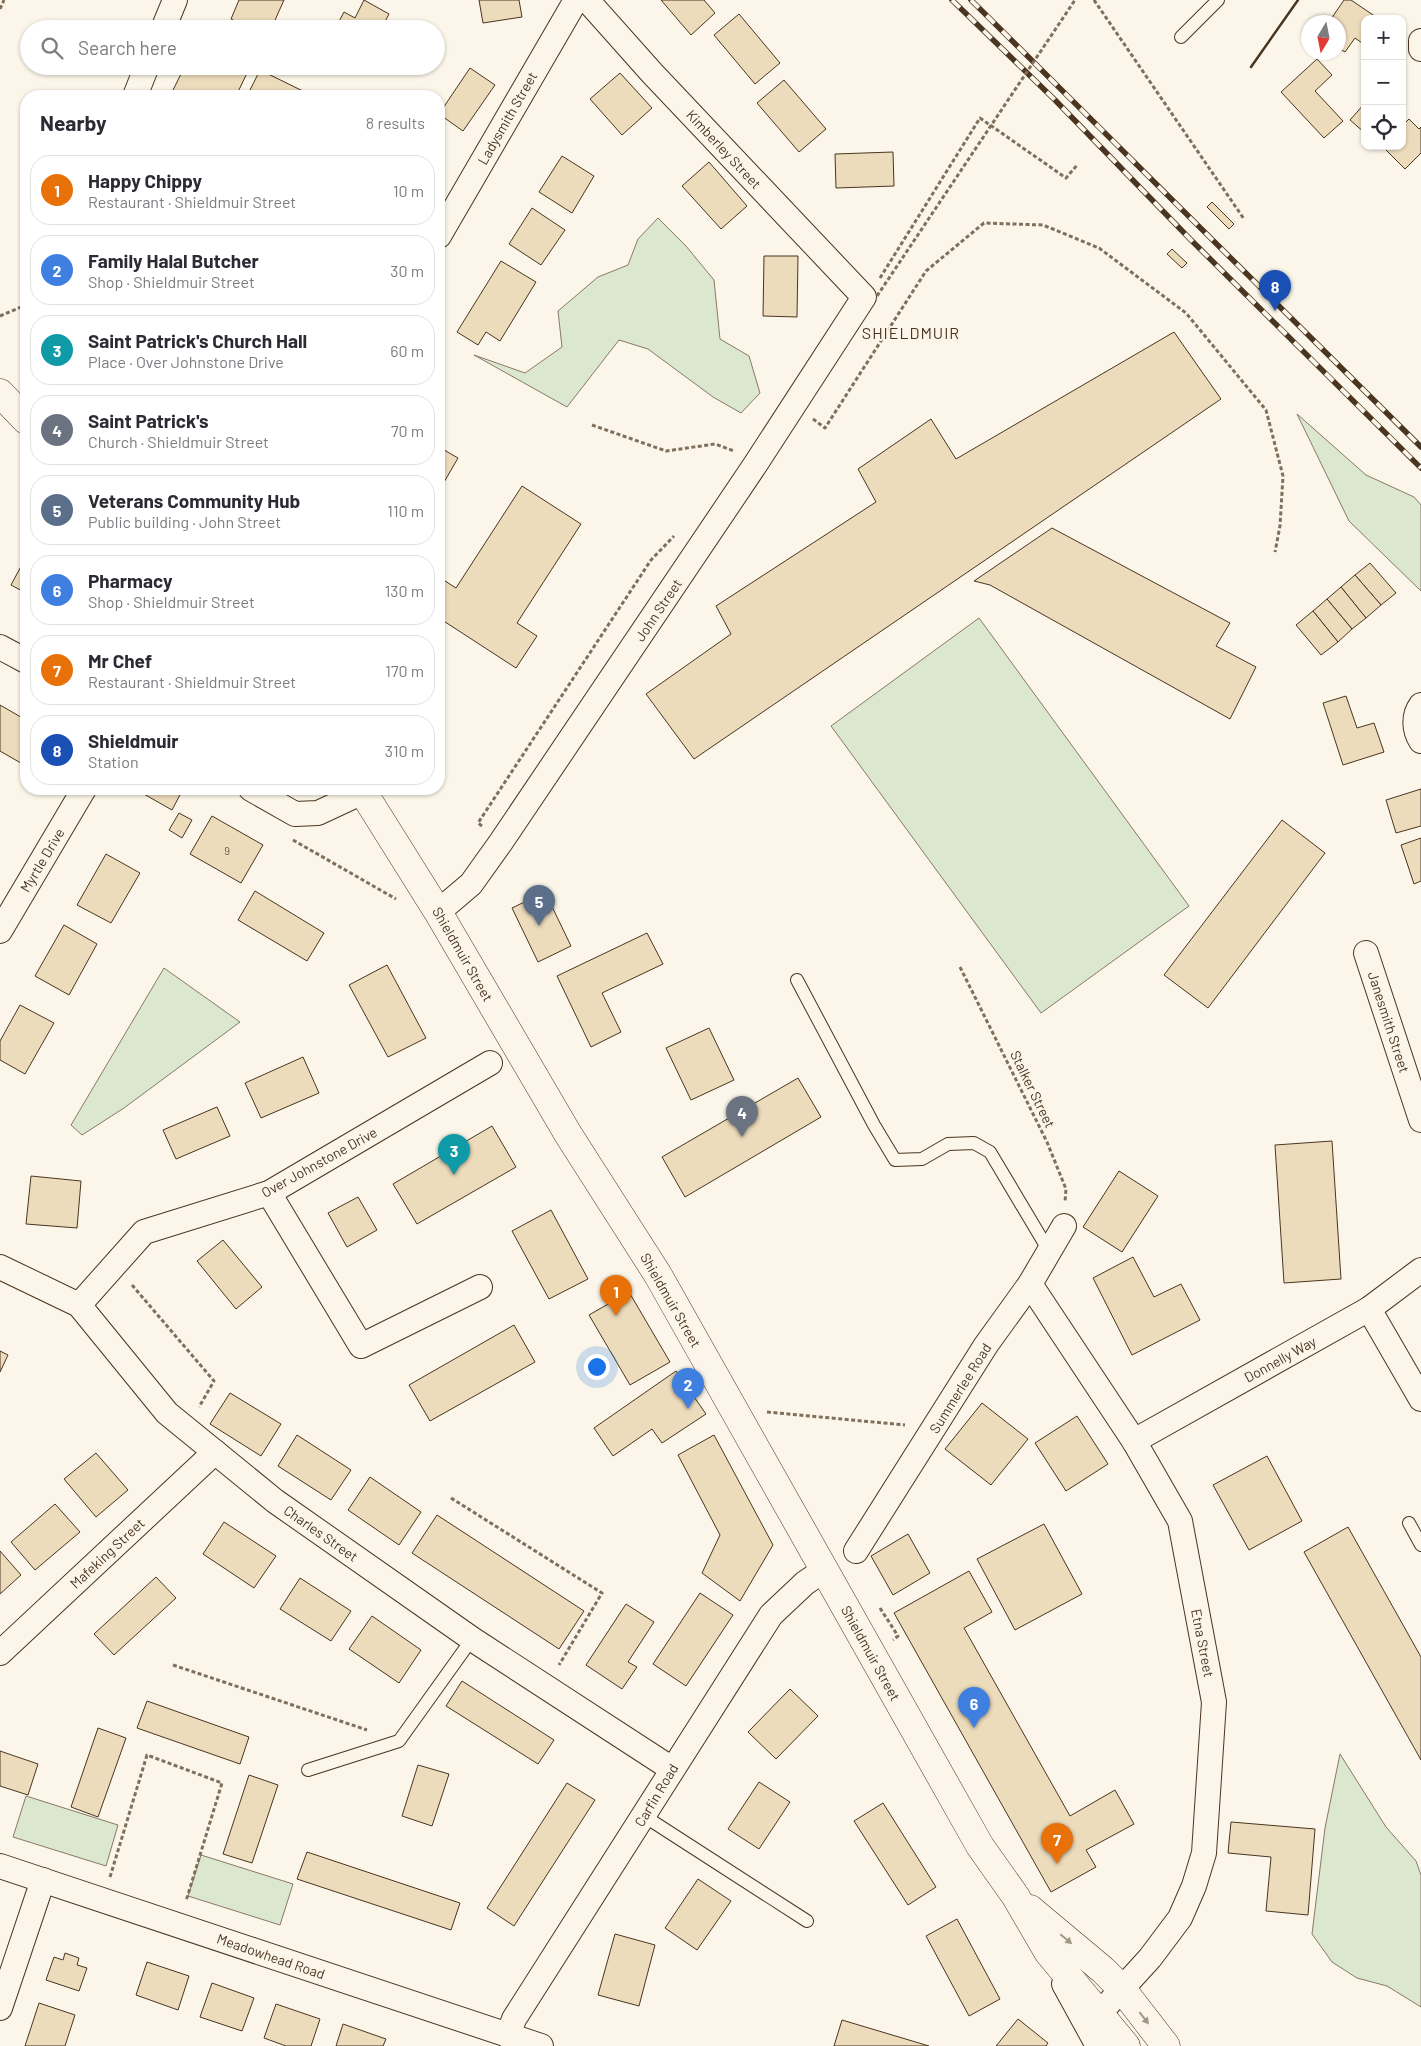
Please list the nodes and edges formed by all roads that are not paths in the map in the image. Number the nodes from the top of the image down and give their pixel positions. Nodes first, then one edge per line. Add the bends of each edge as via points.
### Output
1 (175, 0) edge
2 (576, 0) edge
3 (587, 0) edge
4 (1218, 0) edge
5 (167, 20) edge
6 (1181, 37) dead end
7 (1421, 41) edge
8 (1421, 49) edge
9 (143, 75) edge
10 (137, 90) edge
11 (445, 226) edge
12 (872, 293) joint
13 (0, 393) edge
14 (20, 414) edge
15 (0, 647) edge
16 (20, 658) edge
17 (1421, 705) edge
18 (1421, 741) edge
19 (80, 795) edge
20 (262, 795) edge
21 (352, 795) edge
22 (365, 795) edge
23 (438, 912) junction
24 (0, 931) edge
25 (1366, 953) dead end
26 (797, 980) dead end
27 (490, 1063) dead end
28 (1421, 1120) edge
29 (269, 1193) junction
30 (1064, 1226) road end
31 (1049, 1251) junction
32 (0, 1267) edge
33 (1421, 1270) edge
34 (1030, 1284) junction
35 (480, 1287) dead end
36 (79, 1305) junction
37 (1369, 1309) junction
38 (1421, 1399) edge
39 (1134, 1442) junction
40 (214, 1452) junction
41 (1409, 1523) dead end
42 (1421, 1545) edge
43 (856, 1551) dead end
44 (824, 1570) junction
45 (472, 1638) junction
46 (0, 1653) edge
47 (672, 1769) junction
48 (308, 1770) dead end
49 (644, 1816) junction
50 (0, 1866) edge
51 (43, 1880) junction
52 (1016, 1897) junction
53 (807, 1921) dead end
54 (1048, 1952) junction
55 (1122, 1990) junction
56 (0, 2008) edge
57 (1099, 2014) junction
58 (508, 2036) junction
59 (541, 2046) edge
60 (1098, 2046) edge
61 (1126, 2046) edge
62 (1166, 2046) edge

1 - 5 street
2 - 11 street, Ladysmith Street
3 - 12 street, Kimberley Street via 652,73
4 - 6 lane
7 - 8 street
9 - 10 street
12 - 23 street, John Street via 501,842 471,884
13 - 14 main road
15 - 16 street
17 - 18 street via 1415,722
19 - 24 street, Myrtle Drive
20 - 21 street via 295,814 318,813
22 - 23 main road, Shieldmuir Street
23 - 44 main road, Shieldmuir Street via 568,1134 658,1275
25 - 28 street, Janesmith Street
26 - 31 lane via 895,1160 922,1159 948,1144 974,1142 990,1152
27 - 29 street, Over Johnstone Drive
29 - 35 street via 361,1346
29 - 36 street, Over Johnstone Drive via 144,1232
30 - 31 street, Summerlee Road
31 - 34 street, Summerlee Road
32 - 36 street, Charles Street
33 - 37 street, Donnelly Way
34 - 39 street, Etna Street
34 - 43 street, Summerlee Road via 986,1345
36 - 40 street, Charles Street via 167,1413
37 - 38 street
37 - 39 street, Donnelly Way
39 - 55 street, Etna Street via 1180,1521 1214,1702 1204,1853 1194,1886 1180,1918
40 - 45 street, Charles Street via 275,1500
40 - 46 street, Mafeking Street
41 - 42 lane
44 - 47 street, Carfin Road via 771,1615
44 - 52 main road, Shieldmuir Street via 980,1846
45 - 47 street, Charles Street
45 - 48 lane via 399,1741
47 - 49 street, Carfin Road
49 - 53 lane
49 - 58 street, Carfin Road via 514,2019
50 - 51 street, Meadowhead Road
51 - 56 street
51 - 58 street, Meadowhead Road
52 - 54 main road, Shieldmuir Street
52 -> 55 main road, Shieldmuir Street via 1103,1970
54 - 57 main road, Shieldmuir Street
54 - 60 street
55 - 57 street, Etna Street
55 -> 62 main road, Shieldmuir Street
57 - 61 main road, Shieldmuir Street
58 - 59 street, Meadowhead Road

